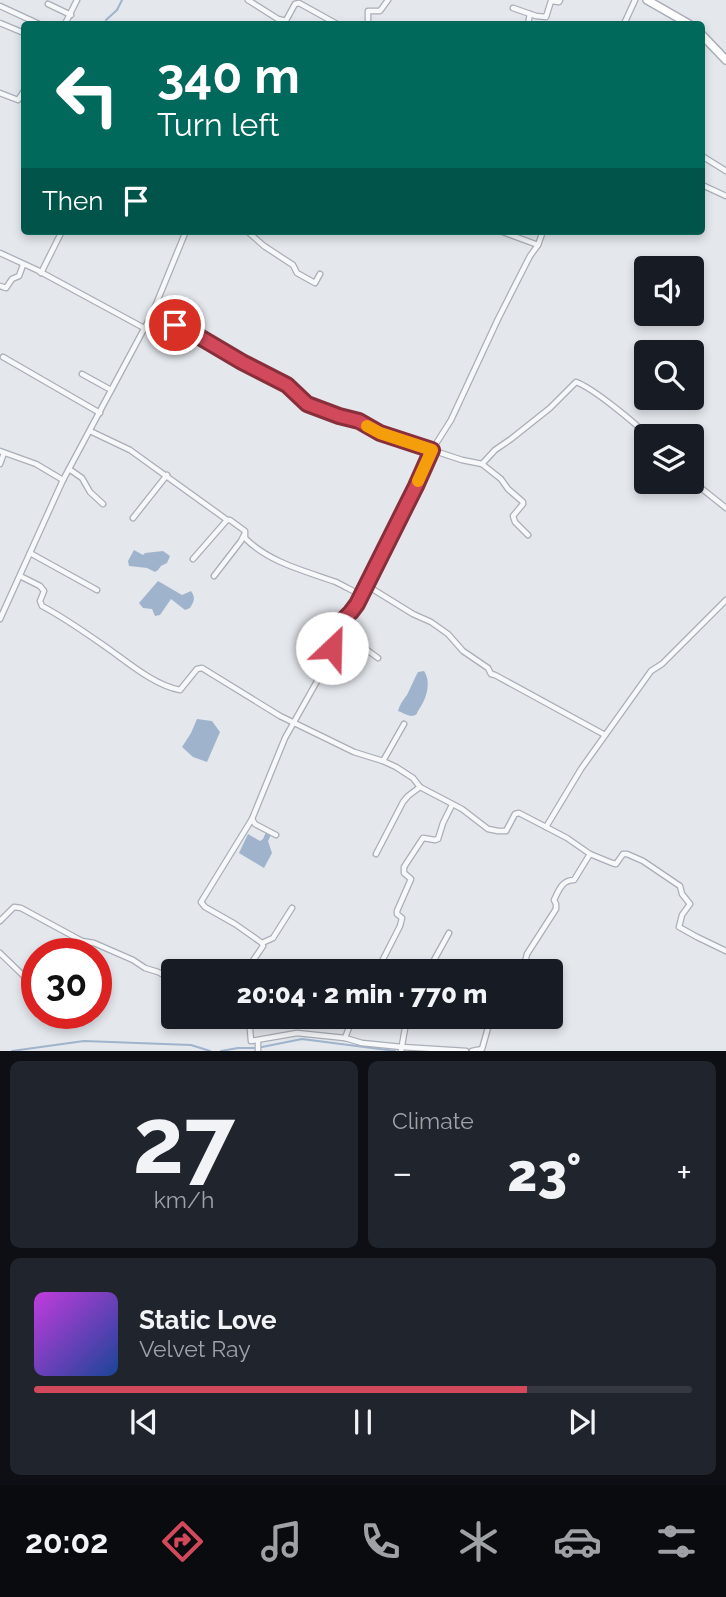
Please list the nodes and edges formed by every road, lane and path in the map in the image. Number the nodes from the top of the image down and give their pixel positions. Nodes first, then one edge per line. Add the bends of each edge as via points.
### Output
1 (77, 0) edge
2 (248, 0) edge
3 (388, 0) edge
4 (560, 0) edge
5 (635, 0) edge
6 (647, 0) edge
7 (48, 4) dead end
8 (0, 6) edge
9 (513, 8) dead end
10 (530, 14) junction
11 (71, 15) junction
12 (32, 21) edge
13 (67, 21) edge
14 (282, 21) edge
15 (286, 21) edge
16 (331, 21) edge
17 (368, 21) edge
18 (529, 21) edge
19 (625, 21) edge
20 (684, 21) edge
21 (0, 23) edge
22 (21, 32) edge
23 (705, 38) edge
24 (726, 60) edge
25 (0, 93) edge
26 (21, 96) edge
27 (705, 158) edge
28 (726, 171) edge
29 (705, 186) edge
30 (726, 196) edge
31 (60, 235) edge
32 (184, 235) edge
33 (252, 235) edge
34 (511, 235) edge
35 (542, 235) edge
36 (538, 245) junction
37 (0, 253) edge
38 (23, 265) junction
39 (41, 273) junction
40 (320, 274) dead end
41 (0, 286) edge
42 (152, 314) junction
43 (145, 328) junction
44 (3, 357) dead end
45 (82, 374) dead end
46 (111, 390) junction
47 (100, 413) junction
48 (634, 425) edge
49 (90, 431) junction
50 (432, 450) junction
51 (2, 452) edge
52 (0, 464) edge
53 (482, 464) junction
54 (69, 470) junction
55 (167, 475) junction
56 (63, 480) junction
57 (704, 490) edge
58 (103, 504) dead end
59 (726, 508) edge
60 (133, 518) dead end
61 (227, 520) junction
62 (245, 531) junction
63 (528, 535) dead end
64 (30, 552) junction
65 (193, 559) dead end
66 (20, 576) junction
67 (214, 576) dead end
68 (366, 585) junction
69 (97, 590) dead end
70 (361, 595) junction
71 (726, 600) edge
72 (0, 619) edge
73 (335, 633) junction
74 (378, 658) dead end
75 (294, 722) junction
76 (404, 724) dead end
77 (605, 735) junction
78 (383, 761) junction
79 (420, 788) junction
80 (452, 806) junction
81 (252, 820) junction
82 (546, 827) junction
83 (276, 835) dead end
84 (376, 854) dead end
85 (590, 854) junction
86 (292, 908) dead end
87 (0, 921) edge
88 (449, 933) dead end
89 (262, 943) junction
90 (726, 951) edge
91 (0, 953) edge
92 (254, 959) edge
93 (383, 959) edge
94 (435, 959) edge
95 (525, 959) edge
96 (21, 973) edge
97 (161, 974) edge
98 (250, 1029) edge
99 (348, 1029) edge
100 (405, 1029) edge
101 (488, 1029) edge
102 (345, 1038) junction
103 (258, 1041) junction
104 (401, 1049) edge
105 (258, 1051) edge
106 (466, 1051) edge
107 (472, 1051) edge

1 - 11 street
2 - 14 street
3 - 17 street via 380,10 369,11
4 - 10 street via 551,1 546,17
5 - 19 street
6 - 20 main road
7 - 11 street
8 - 12 street
9 - 10 street
10 - 18 street
11 - 13 street
15 - 16 street via 295,4
21 - 22 street
23 - 24 main road
25 - 26 street via 19,100
27 - 28 street
29 - 30 street
31 - 39 street
32 - 42 street
33 - 40 street via 293,265 297,273 315,283
34 - 36 street
35 - 36 street
36 - 50 street
37 - 38 street
38 - 39 street
38 - 41 street via 6,288
39 - 43 street
42 - 43 street
42 - 50 street via 287,385 307,404
43 - 46 street
44 - 47 street
45 - 46 street
46 - 47 street
47 - 49 street
48 - 53 street via 576,382
49 - 54 street
49 - 55 street
50 - 53 street
50 - 68 street
51 - 52 street
51 - 56 street
53 - 63 street via 523,502 513,516
54 - 56 street
54 - 58 street via 82,478
55 - 60 street
55 - 61 street
56 - 64 street
57 - 59 street
61 - 62 street
61 - 65 street
62 - 67 street
62 - 70 street via 245,538 267,554
64 - 66 street
64 - 69 street
66 - 72 street
66 - 75 street via 44,591 42,606 173,689 180,690 202,668
68 - 70 street
68 - 77 street via 448,634 491,674
70 - 73 street
71 - 77 street via 651,671
73 - 74 street
73 - 75 street via 325,667
75 - 78 street
75 - 81 street
76 - 78 street
77 - 82 street
78 - 79 street via 413,778
79 - 80 street
79 - 84 street via 403,802
80 - 82 street via 488,829 506,831 519,813
80 - 93 street via 438,839 423,838 404,867 411,879 397,911 402,918 400,926
81 - 83 street
81 - 89 street via 201,902
82 - 85 street
85 - 90 street via 616,864 627,853 664,874 680,886 690,904 679,927
85 - 95 street via 574,880 564,882 554,900 556,909
86 - 89 street via 273,938
87 - 97 street via 14,907 21,908 82,941
88 - 94 street
89 - 92 street
91 - 96 street
98 - 103 street via 251,1041
99 - 102 street
100 - 104 street
101 - 107 street via 482,1049
102 - 103 street via 297,1033
102 - 104 street
103 - 105 street
104 - 106 street

